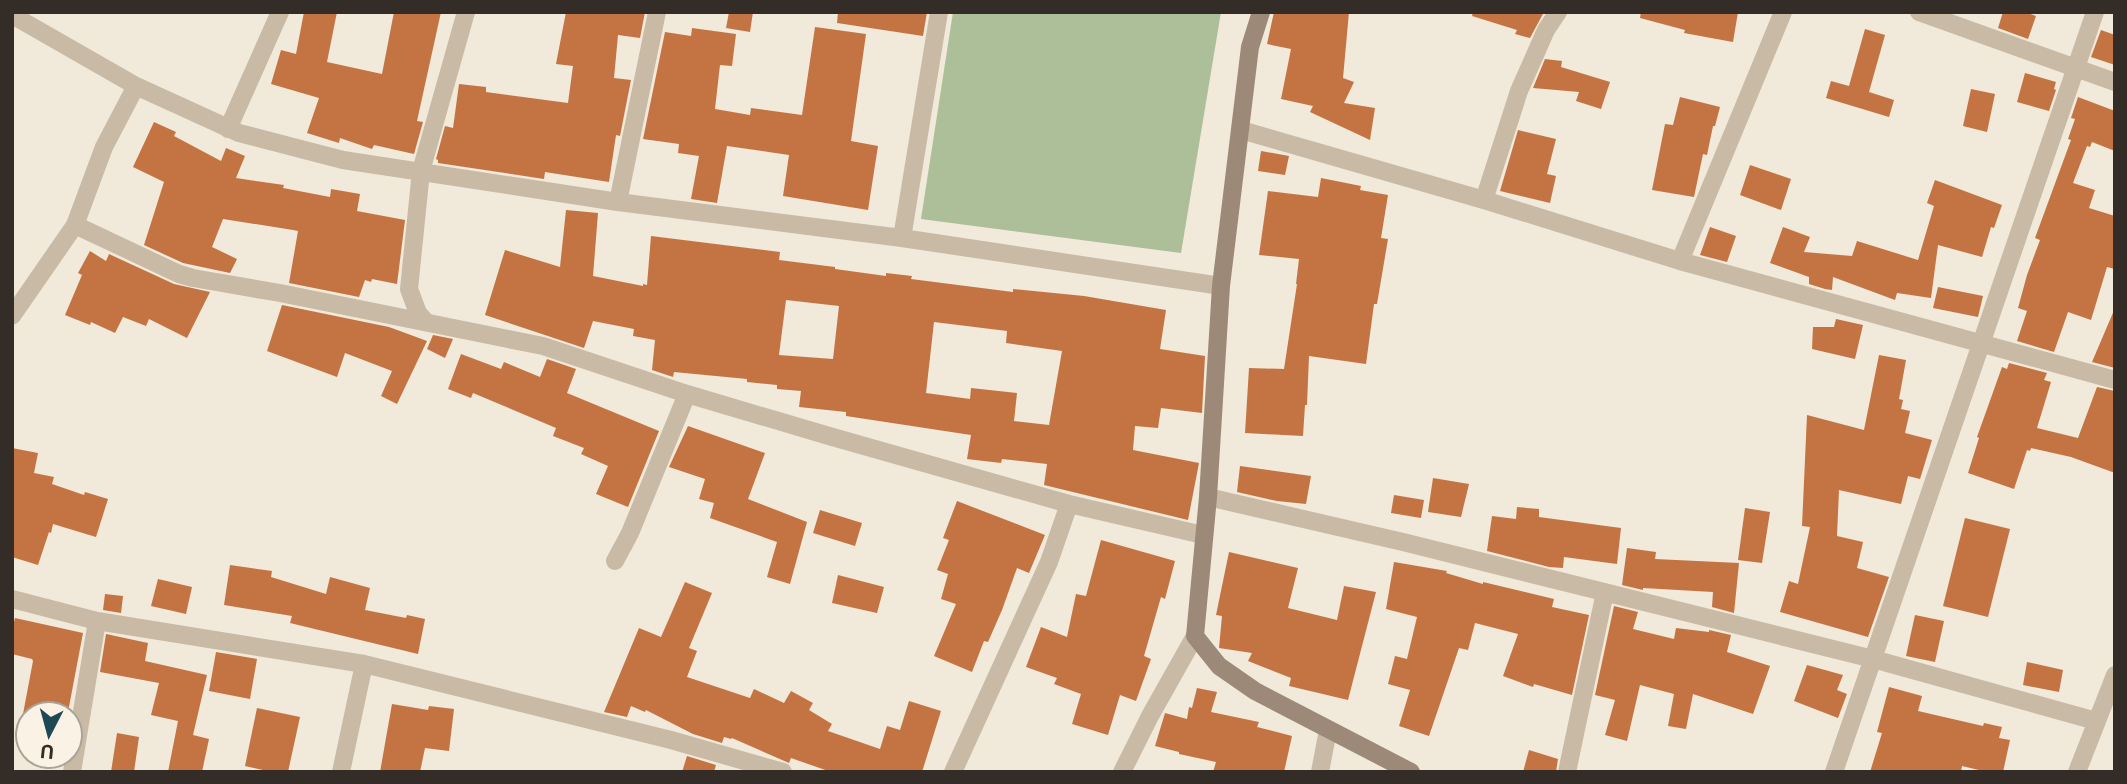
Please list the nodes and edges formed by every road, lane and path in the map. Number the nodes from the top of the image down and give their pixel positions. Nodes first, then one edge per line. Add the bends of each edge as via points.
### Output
1 (280, 12) edge
2 (466, 12) edge
3 (657, 12) edge
4 (939, 12) edge
5 (1261, 12) edge
6 (1558, 12) edge
7 (1783, 12) edge
8 (1919, 12) edge
9 (2095, 12) edge
10 (12, 15) edge
11 (2076, 68) junction
12 (2115, 82) edge
13 (136, 86) junction
14 (229, 129) junction
15 (1241, 130) junction
16 (421, 171) junction
17 (1484, 200) junction
18 (618, 202) junction
19 (75, 225) junction
20 (902, 238) junction
21 (1679, 261) junction
22 (1221, 286) junction
23 (12, 316) edge
24 (426, 322) junction
25 (1983, 343) junction
26 (2115, 380) edge
27 (687, 394) junction
28 (1208, 497) junction
29 (1069, 504) junction
30 (1203, 535) junction
31 (615, 561) dead end
32 (1605, 592) junction
33 (12, 598) edge
34 (97, 621) junction
35 (1195, 636) junction
36 (1873, 659) junction
37 (363, 664) junction
38 (2115, 675) edge
39 (2096, 721) junction
40 (1328, 730) junction
41 (72, 772) edge
42 (341, 772) edge
43 (783, 772) edge
44 (953, 772) edge
45 (1122, 772) edge
46 (1320, 772) edge
47 (1411, 772) edge
48 (1567, 772) edge
49 (1834, 772) edge
50 (2077, 772) edge

1 - 14 street
2 - 16 street
3 - 18 street
4 - 20 street
5 - 15 street via 1250,47
6 - 17 street via 1519,91
7 - 21 street
8 - 11 street
9 - 11 street
10 - 13 street
11 - 12 street
11 - 25 street
13 - 14 street
13 - 19 street via 104,147
14 - 16 street via 303,152
15 - 17 street
15 - 22 street
16 - 18 street
16 - 24 street via 409,289
17 - 21 street
18 - 20 street
19 - 23 street
19 - 24 street via 193,278
20 - 22 street
21 - 25 street
22 - 28 street
24 - 27 street via 543,346
25 - 26 street
25 - 36 street
27 - 29 street
27 - 31 street
28 - 30 street
28 - 32 street
29 - 30 street
29 - 44 street via 1049,562
30 - 35 street
32 - 36 street
32 - 48 street
33 - 34 street
34 - 37 street
34 - 41 street
35 - 40 street via 1219,666 1237,679
35 - 45 street
36 - 39 street
36 - 49 street
37 - 42 street
37 - 43 street
38 - 39 street
39 - 50 street
40 - 46 street
40 - 47 street

